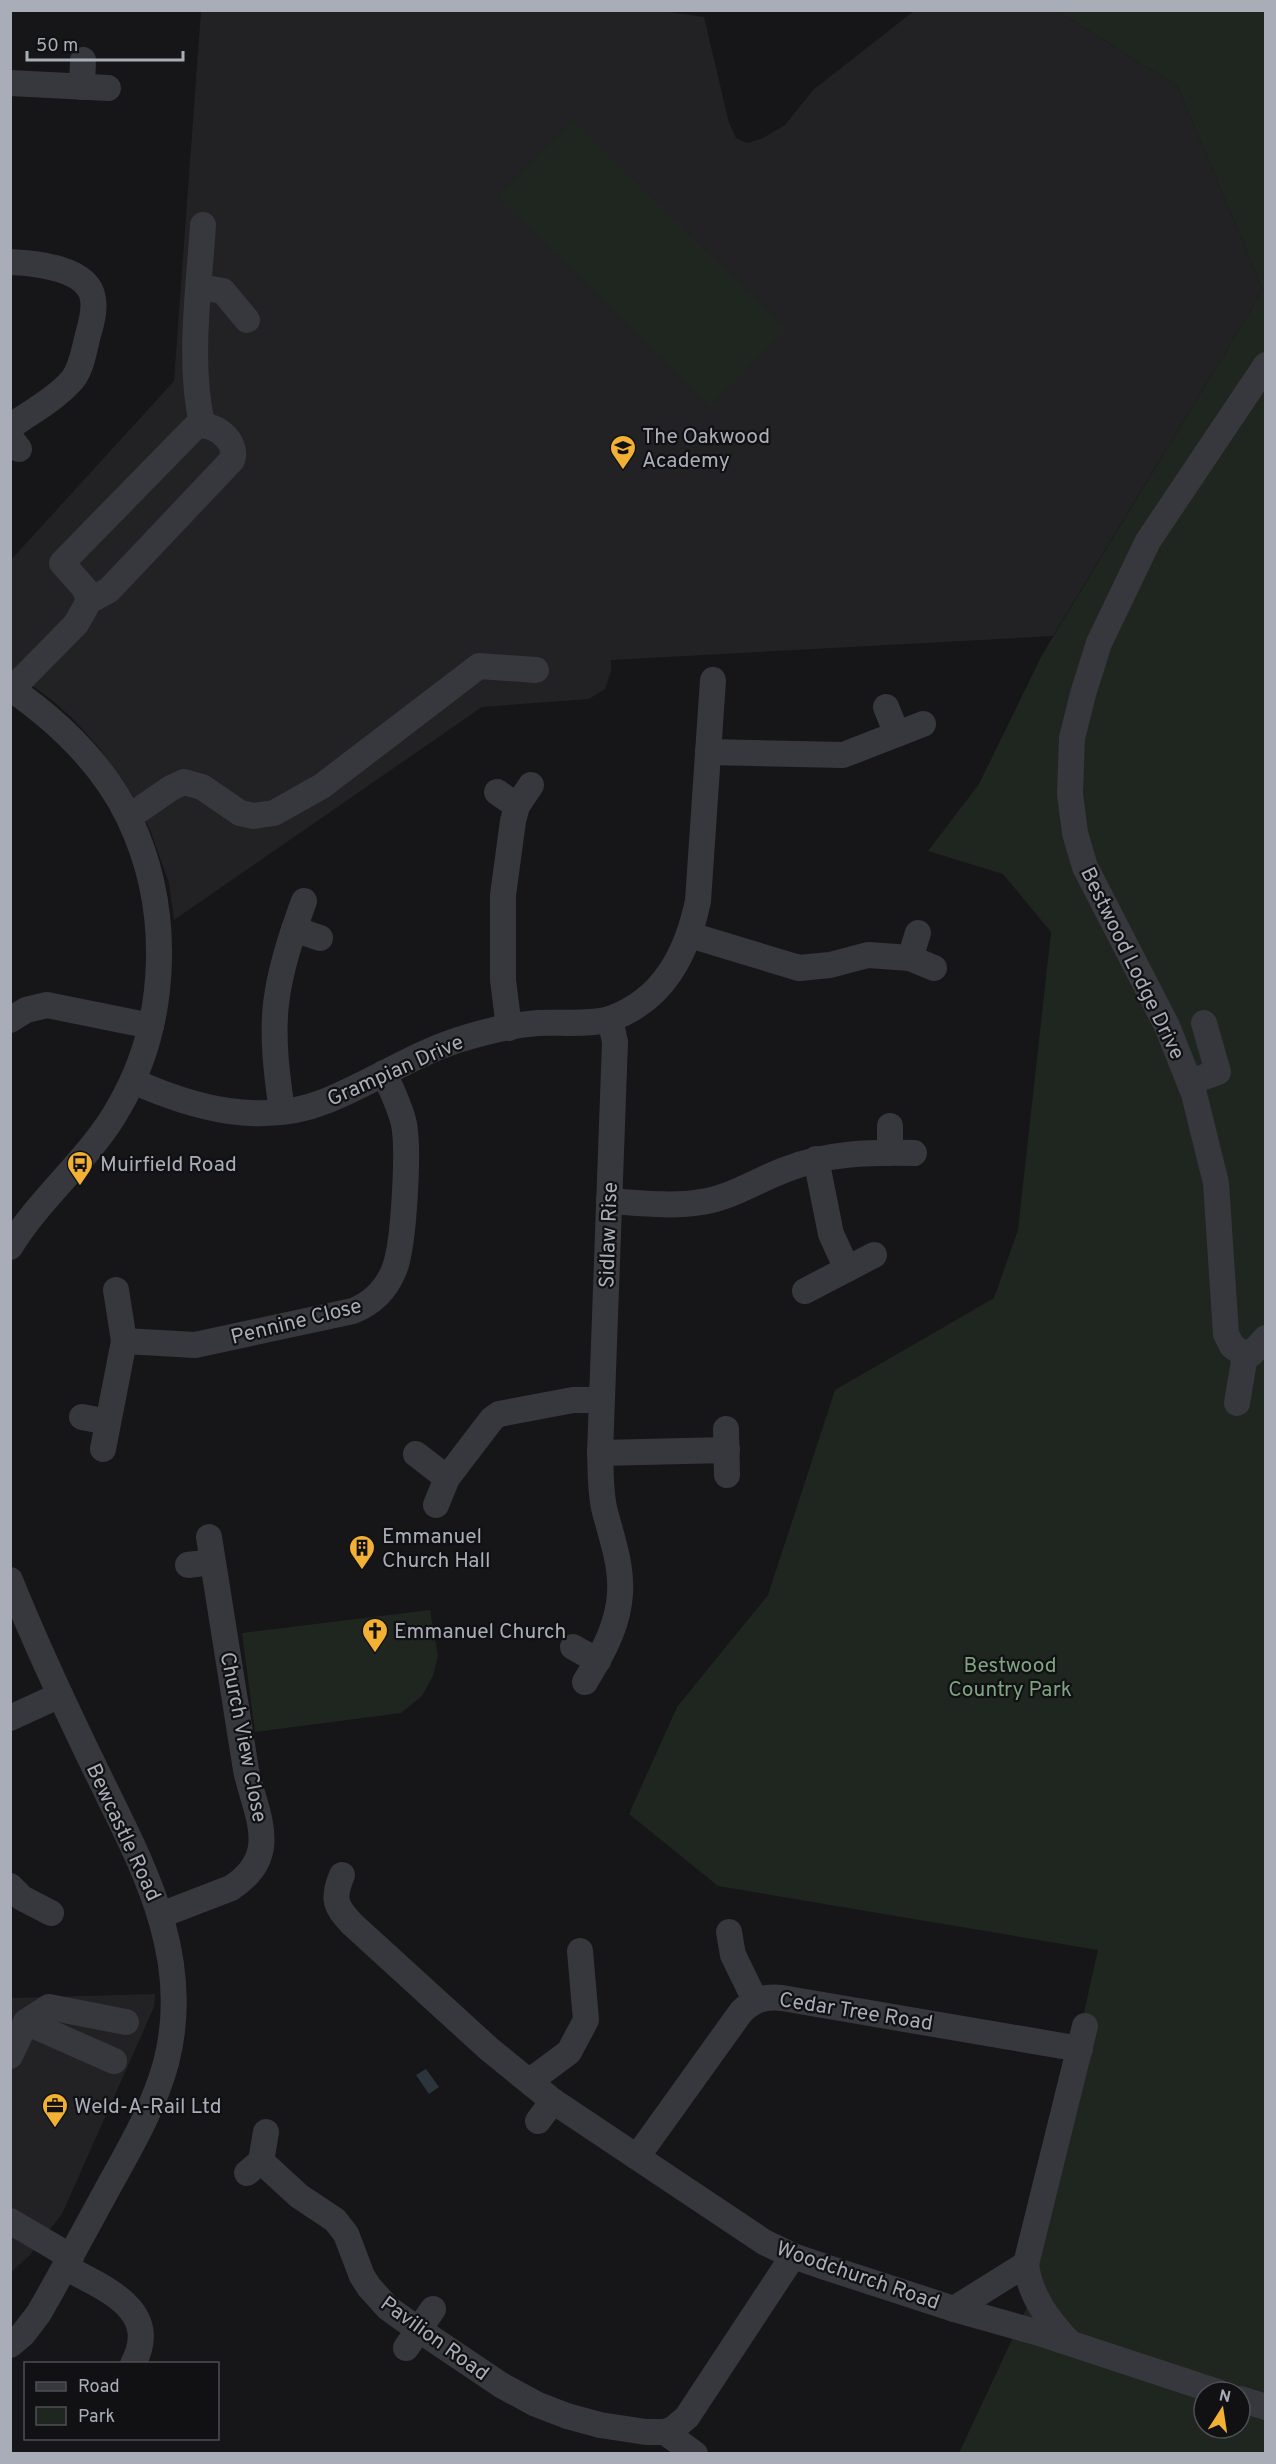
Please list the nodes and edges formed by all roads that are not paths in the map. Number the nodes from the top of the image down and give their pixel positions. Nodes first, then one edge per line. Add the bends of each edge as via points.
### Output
1 (83, 60) dead end
2 (10, 83) edge
3 (82, 87) junction
4 (108, 88) dead end
5 (203, 225) dead end
6 (10, 262) edge
7 (200, 287) junction
8 (248, 320) dead end
9 (1266, 365) edge
10 (202, 424) junction
11 (14, 438) edge
12 (89, 601) junction
13 (536, 670) dead end
14 (713, 680) dead end
15 (11, 689) edge
16 (886, 707) dead end
17 (923, 724) dead end
18 (897, 734) junction
19 (708, 752) junction
20 (531, 785) dead end
21 (129, 817) junction
22 (304, 901) dead end
23 (294, 929) junction
24 (918, 933) dead end
25 (690, 934) junction
26 (320, 938) dead end
27 (910, 958) junction
28 (934, 968) dead end
29 (610, 1018) junction
30 (10, 1020) edge
31 (1204, 1023) dead end
32 (151, 1026) junction
33 (509, 1028) junction
34 (384, 1073) junction
35 (133, 1081) junction
36 (1190, 1082) junction
37 (282, 1111) junction
38 (890, 1126) dead end
39 (816, 1159) junction
40 (609, 1202) junction
41 (10, 1247) edge
42 (874, 1255) dead end
43 (847, 1269) junction
44 (116, 1290) dead end
45 (805, 1291) dead end
46 (1266, 1338) edge
47 (124, 1341) junction
48 (1238, 1351) junction
49 (602, 1400) junction
50 (1237, 1403) dead end
51 (82, 1417) dead end
52 (108, 1422) junction
53 (103, 1449) dead end
54 (727, 1451) dead end
55 (600, 1453) junction
56 (416, 1454) dead end
57 (447, 1478) junction
58 (436, 1505) dead end
59 (203, 1555) dead end
60 (10, 1580) edge
61 (573, 1647) dead end
62 (598, 1661) junction
63 (585, 1682) dead end
64 (60, 1695) junction
65 (10, 1718) edge
66 (342, 1875) dead end
67 (10, 1886) edge
68 (34, 1914) dead end
69 (161, 1915) junction
70 (729, 1932) dead end
71 (580, 1951) dead end
72 (755, 2000) junction
73 (26, 2022) junction
74 (126, 2022) dead end
75 (10, 2056) edge
76 (114, 2061) dead end
77 (531, 2081) junction
78 (553, 2101) junction
79 (538, 2121) dead end
80 (266, 2132) dead end
81 (637, 2157) junction
82 (10, 2221) edge
83 (793, 2256) junction
84 (68, 2262) junction
85 (1026, 2264) junction
86 (433, 2309) dead end
87 (954, 2309) junction
88 (412, 2339) junction
89 (10, 2345) edge
90 (1072, 2345) junction
91 (134, 2362) edge
92 (1192, 2384) edge
93 (665, 2432) junction
94 (695, 2454) edge

1 - 3 street
2 - 3 street
3 - 4 street
5 - 7 street
6 - 11 street via 97,279 93,313 74,378
7 - 8 street via 223,291
7 - 10 street via 196,397
9 - 36 street, Bestwood Lodge Drive via 1148,541 1099,644 1072,738 1070,794 1085,867 1167,1026
10 - 12 street via 62,563 85,589
10 - 12 street via 212,426 232,445 232,460 109,591
12 - 15 street via 76,624
13 - 21 street via 479,666 322,786 274,813 240,813 202,787 184,783
14 - 19 street, Grampian Drive
15 - 21 street via 80,747
16 - 18 street
17 - 18 street
18 - 19 street via 843,755
19 - 25 street, Grampian Drive via 701,877
20 - 33 street via 507,799 513,821 503,895 503,980
21 - 32 street via 156,909 159,959
22 - 23 street
23 - 26 street
23 - 37 street via 275,1006
24 - 27 street
25 - 27 street via 799,968 868,955
25 - 29 street, Grampian Drive via 667,979 641,1001
27 - 28 street
29 - 33 street, Grampian Drive
29 - 40 street, Sidlaw Rise via 615,1042
30 - 32 street via 26,1010 47,1005
31 - 36 street via 1218,1072
32 - 35 street
33 - 34 street, Grampian Drive via 457,1040
34 - 37 street, Grampian Drive via 326,1101
34 - 47 street, Pennine Close via 404,1123 406,1156 397,1262 388,1283 374,1300 354,1311 195,1345
35 - 37 street, Grampian Drive via 212,1109 234,1113
35 - 41 street via 102,1134
36 - 48 street, Bestwood Lodge Drive via 1216,1183 1226,1334
38 - 39 street via 902,1153 857,1153
39 - 40 street via 702,1202
39 - 43 street via 831,1234
40 - 49 street, Sidlaw Rise
42 - 43 street
43 - 45 street
44 - 47 street
46 - 48 street via 1251,1354
47 - 52 street
48 - 50 street
49 - 55 street, Sidlaw Rise
49 - 57 street via 573,1400 499,1414
51 - 52 street
52 - 53 street
54 - 55 street
55 - 62 street, Sidlaw Rise via 602,1495 620,1586 614,1622
56 - 57 street
57 - 58 street
59 - 69 street, Church View Close via 246,1770 261,1824 260,1850 242,1881
60 - 64 street, Bewcastle Road
61 - 62 street
62 - 63 street, Sidlaw Rise
64 - 65 street
64 - 69 street, Bewcastle Road via 152,1886
66 - 77 street, Woodchurch Road via 335,1890 337,1908 489,2049
67 - 68 street
69 - 84 street, Bewcastle Road via 173,1979 172,2034 166,2062 150,2108
70 - 72 street via 733,1955
71 - 77 street via 586,2020 569,2052
72 - 81 street, Cedar Tree Road via 741,2012
72 - 85 street, Cedar Tree Road via 782,1998 1083,2037
73 - 74 street via 49,2007
73 - 75 street
73 - 76 street
77 - 78 street, Woodchurch Road
78 - 79 street
78 - 81 street, Woodchurch Road
80 - 88 street, Pavilion Road via 254,2167 335,2220 346,2234 369,2287
81 - 83 street, Woodchurch Road via 764,2242
82 - 84 street
83 - 87 street, Woodchurch Road
83 - 93 street via 687,2417
84 - 89 street, Bewcastle Road via 39,2313
84 - 91 street via 133,2311 141,2331 140,2351
85 - 87 street
85 - 90 street, Cedar Tree Road via 1032,2292 1051,2323
86 - 88 street
87 - 90 street, Woodchurch Road
88 - 93 street, Pavilion Road via 536,2404 576,2419 614,2428
90 - 92 street, Woodchurch Road
93 - 94 street

